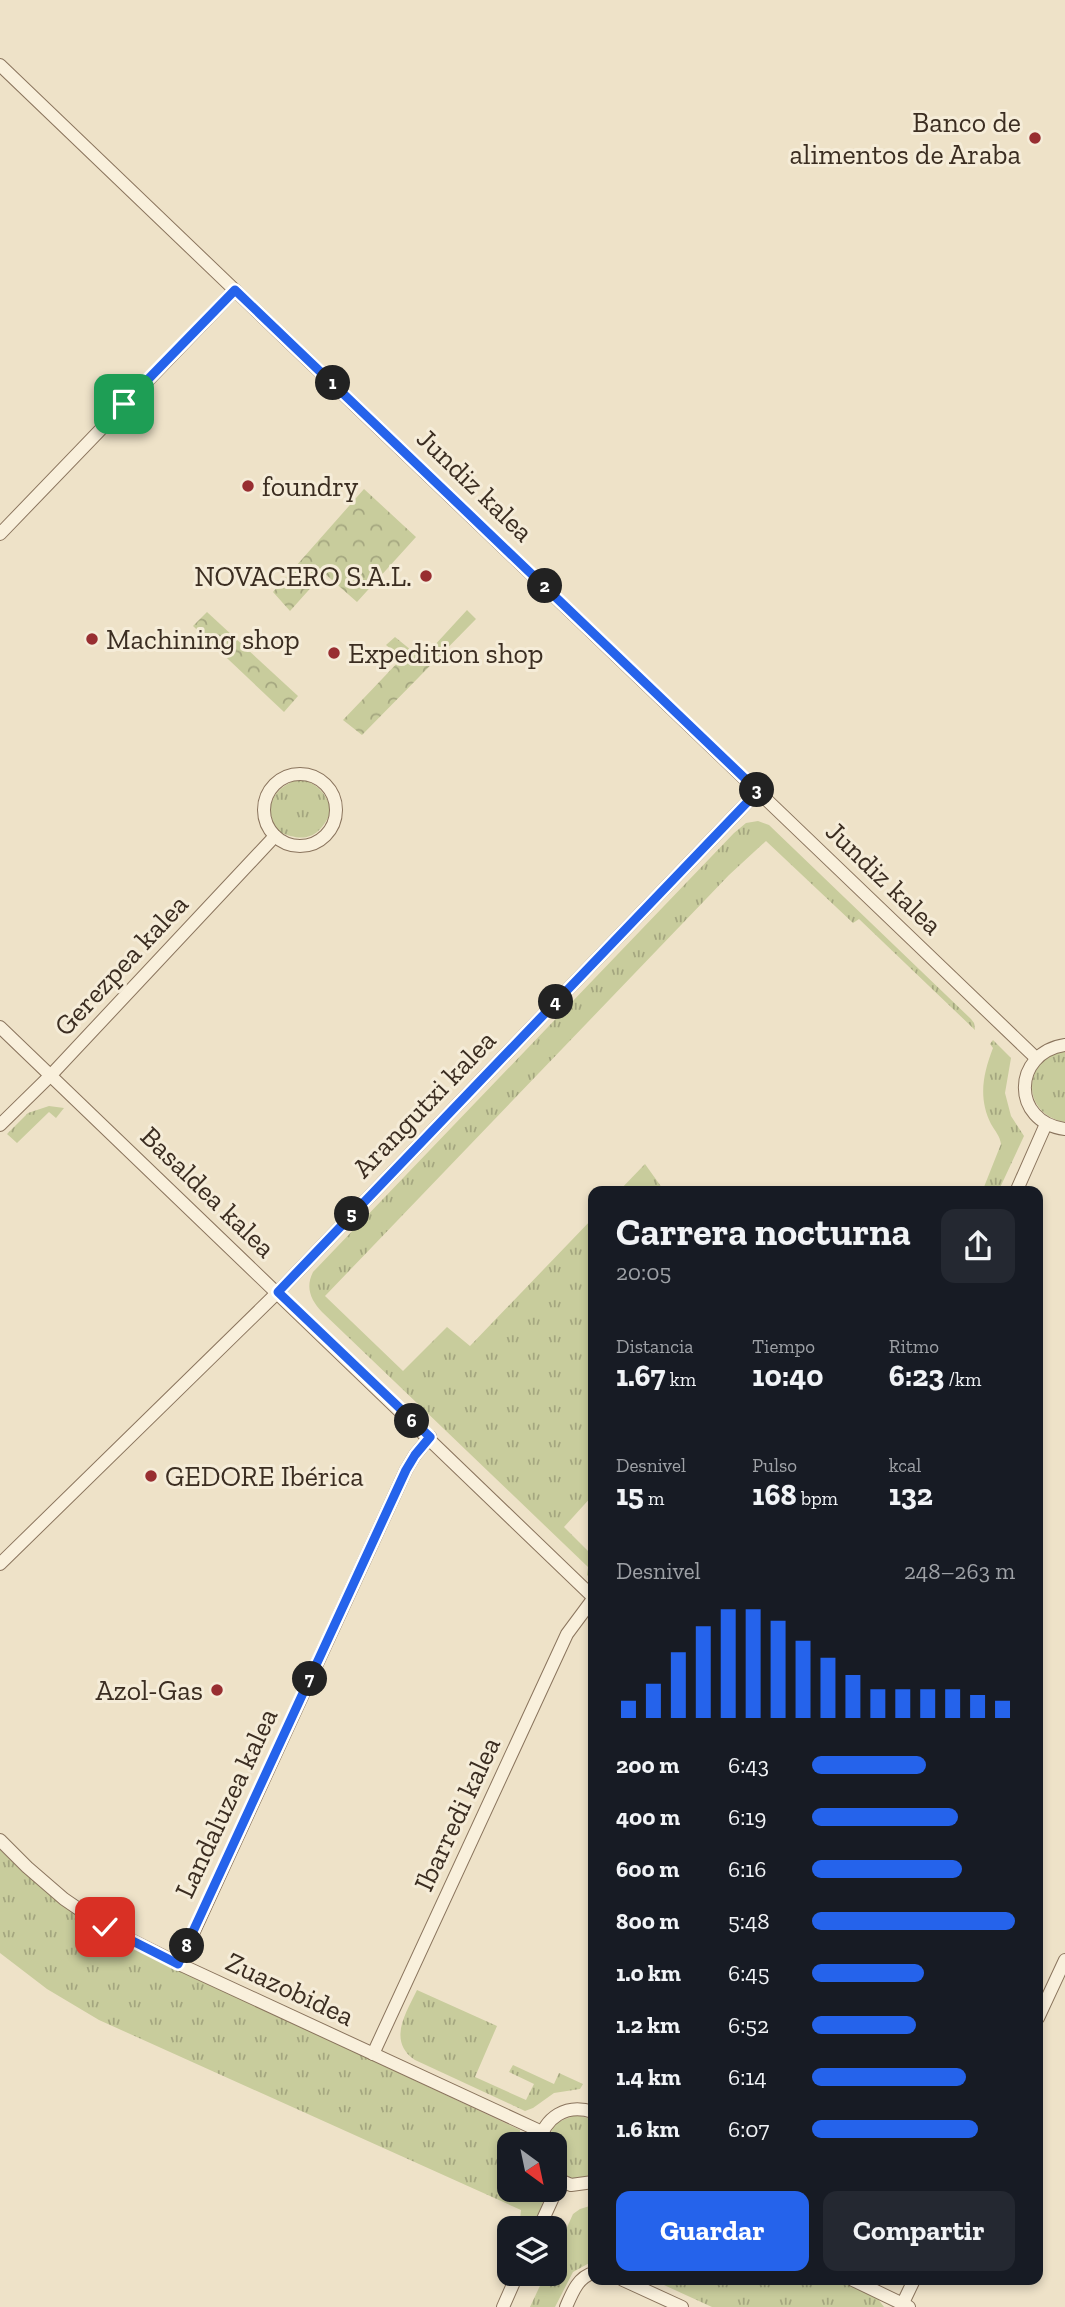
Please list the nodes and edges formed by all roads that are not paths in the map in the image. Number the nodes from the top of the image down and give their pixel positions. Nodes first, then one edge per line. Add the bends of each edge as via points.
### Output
1 (0, 65) edge
2 (235, 290) junction
3 (0, 534) edge
4 (758, 791) junction
5 (275, 836) junction
6 (0, 1027) edge
7 (1065, 1045) edge
8 (1036, 1058) junction
9 (51, 1075) junction
10 (1046, 1124) junction
11 (0, 1125) edge
12 (1065, 1129) edge
13 (1019, 1186) edge
14 (278, 1292) junction
15 (430, 1437) junction
16 (0, 1564) edge
17 (588, 1593) edge
18 (588, 1605) edge
19 (0, 1840) edge
20 (1065, 1960) edge
21 (178, 1964) junction
22 (1043, 2007) edge
23 (373, 2054) junction
24 (588, 2109) edge
25 (528, 2132) edge
26 (543, 2132) edge
27 (588, 2183) edge
28 (567, 2184) edge
29 (588, 2273) edge
30 (634, 2285) edge
31 (863, 2285) edge
32 (912, 2285) edge
33 (512, 2286) edge
34 (905, 2306) edge
35 (503, 2307) edge
36 (566, 2307) edge
37 (682, 2307) edge

1 - 2 street, Jundiz kalea
2 - 3 street
2 - 4 street, Jundiz kalea
4 - 8 street, Jundiz kalea
4 - 14 street, Arangutxi kalea
5 - 5 street via 299,846 324,838 337,814 330,789 308,775 282,779 266,799 264,813
5 - 9 street, Gerezpea kalea
6 - 9 street, Basaldea kalea
7 - 8 street
8 - 10 street via 1027,1074 1025,1093 1032,1111
9 - 11 street, Gerezpea kalea
9 - 14 street, Basaldea kalea
10 - 12 street
10 - 13 street
14 - 15 street, Basaldea kalea
14 - 16 street, Arangutxi kalea
15 - 17 street, Basaldea kalea
15 - 21 street, Landaluzea kalea via 406,1470
18 - 23 street, Ibarredi kalea via 566,1634
19 - 21 street, Zuazobidea via 83,1913
20 - 22 street
21 - 23 street, Zuazobidea
23 - 25 street, Zuazobidea
24 - 26 street via 562,2111
27 - 28 street
29 - 36 street
30 - 37 street
31 - 34 street
32 - 34 street
33 - 35 street

